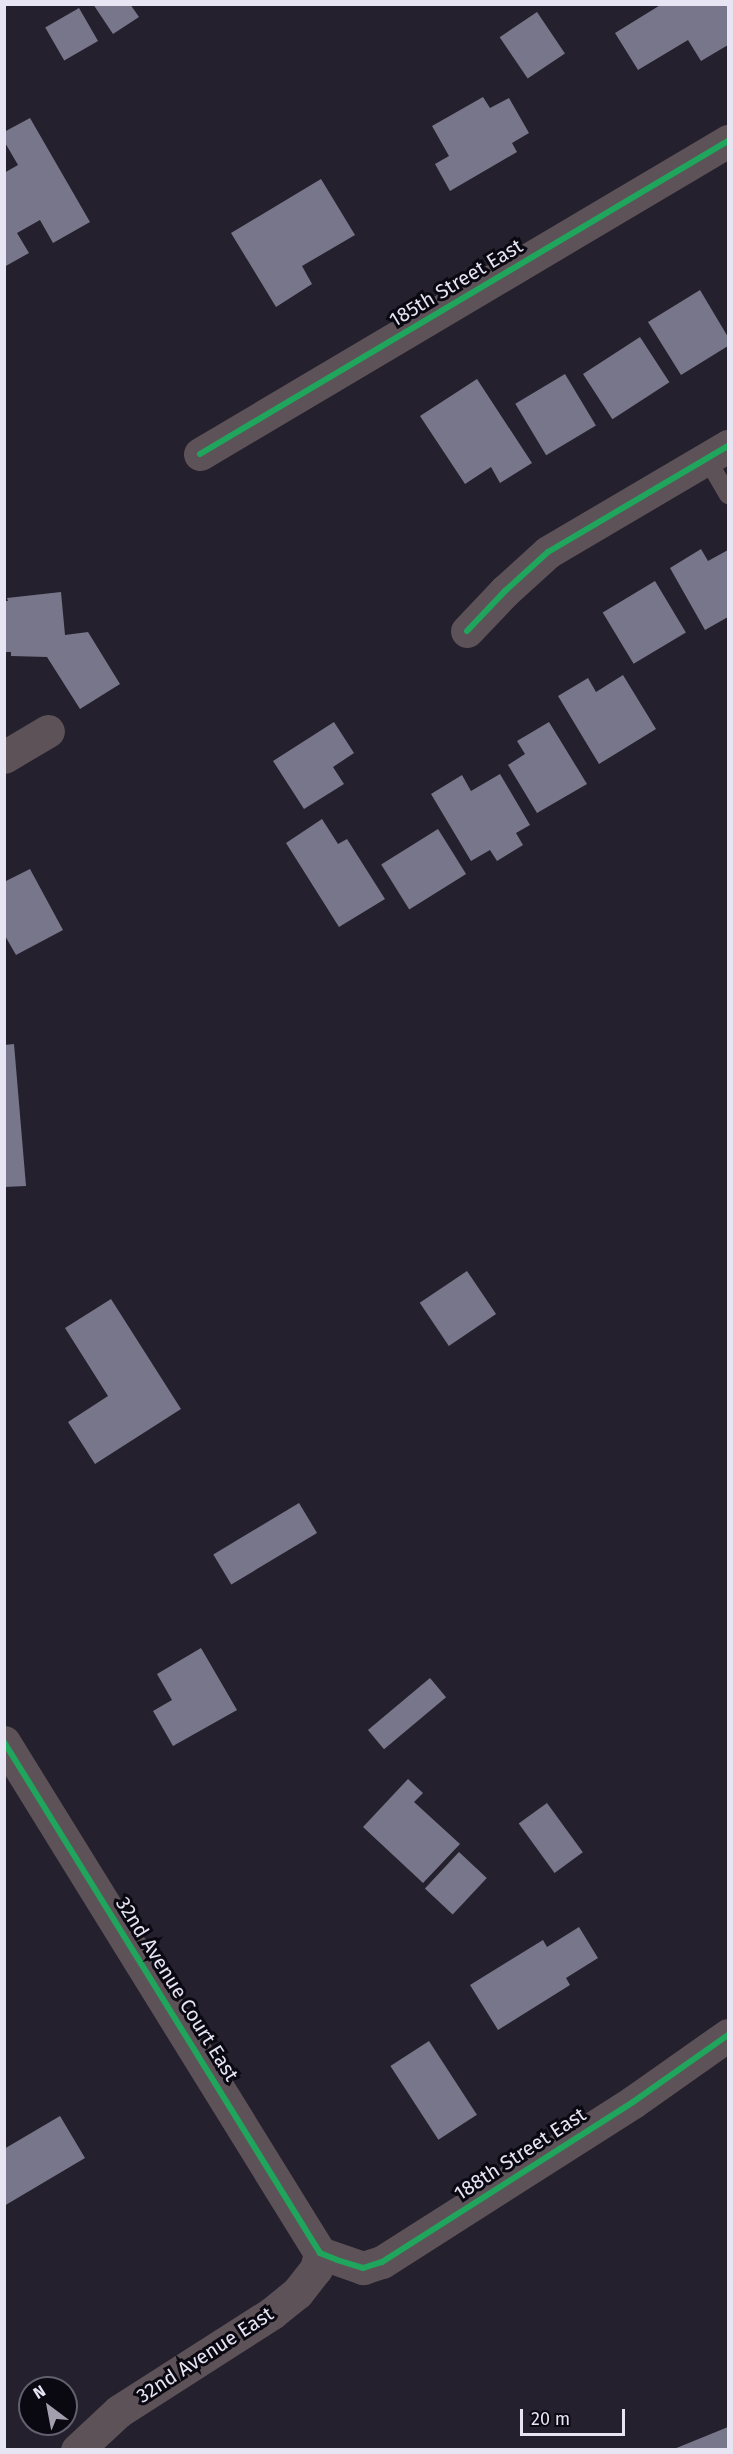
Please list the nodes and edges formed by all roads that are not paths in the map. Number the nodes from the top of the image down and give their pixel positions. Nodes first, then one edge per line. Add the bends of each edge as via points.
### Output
1 (729, 141) edge
2 (718, 452) edge
3 (200, 454) dead end
4 (729, 495) edge
5 (466, 632) dead end
6 (48, 731) dead end
7 (4, 757) edge
8 (4, 1742) edge
9 (729, 2035) edge
10 (320, 2253) junction
11 (77, 2450) edge

1 - 3 street, 185th Street East
2 - 4 lane
2 - 5 street via 548,552
6 - 7 street
8 - 10 street, 32nd Avenue Court East
9 - 10 street, 188th Street East via 633,2102 382,2262 363,2268
10 - 11 street, 32nd Avenue East via 316,2269 297,2293 119,2411

